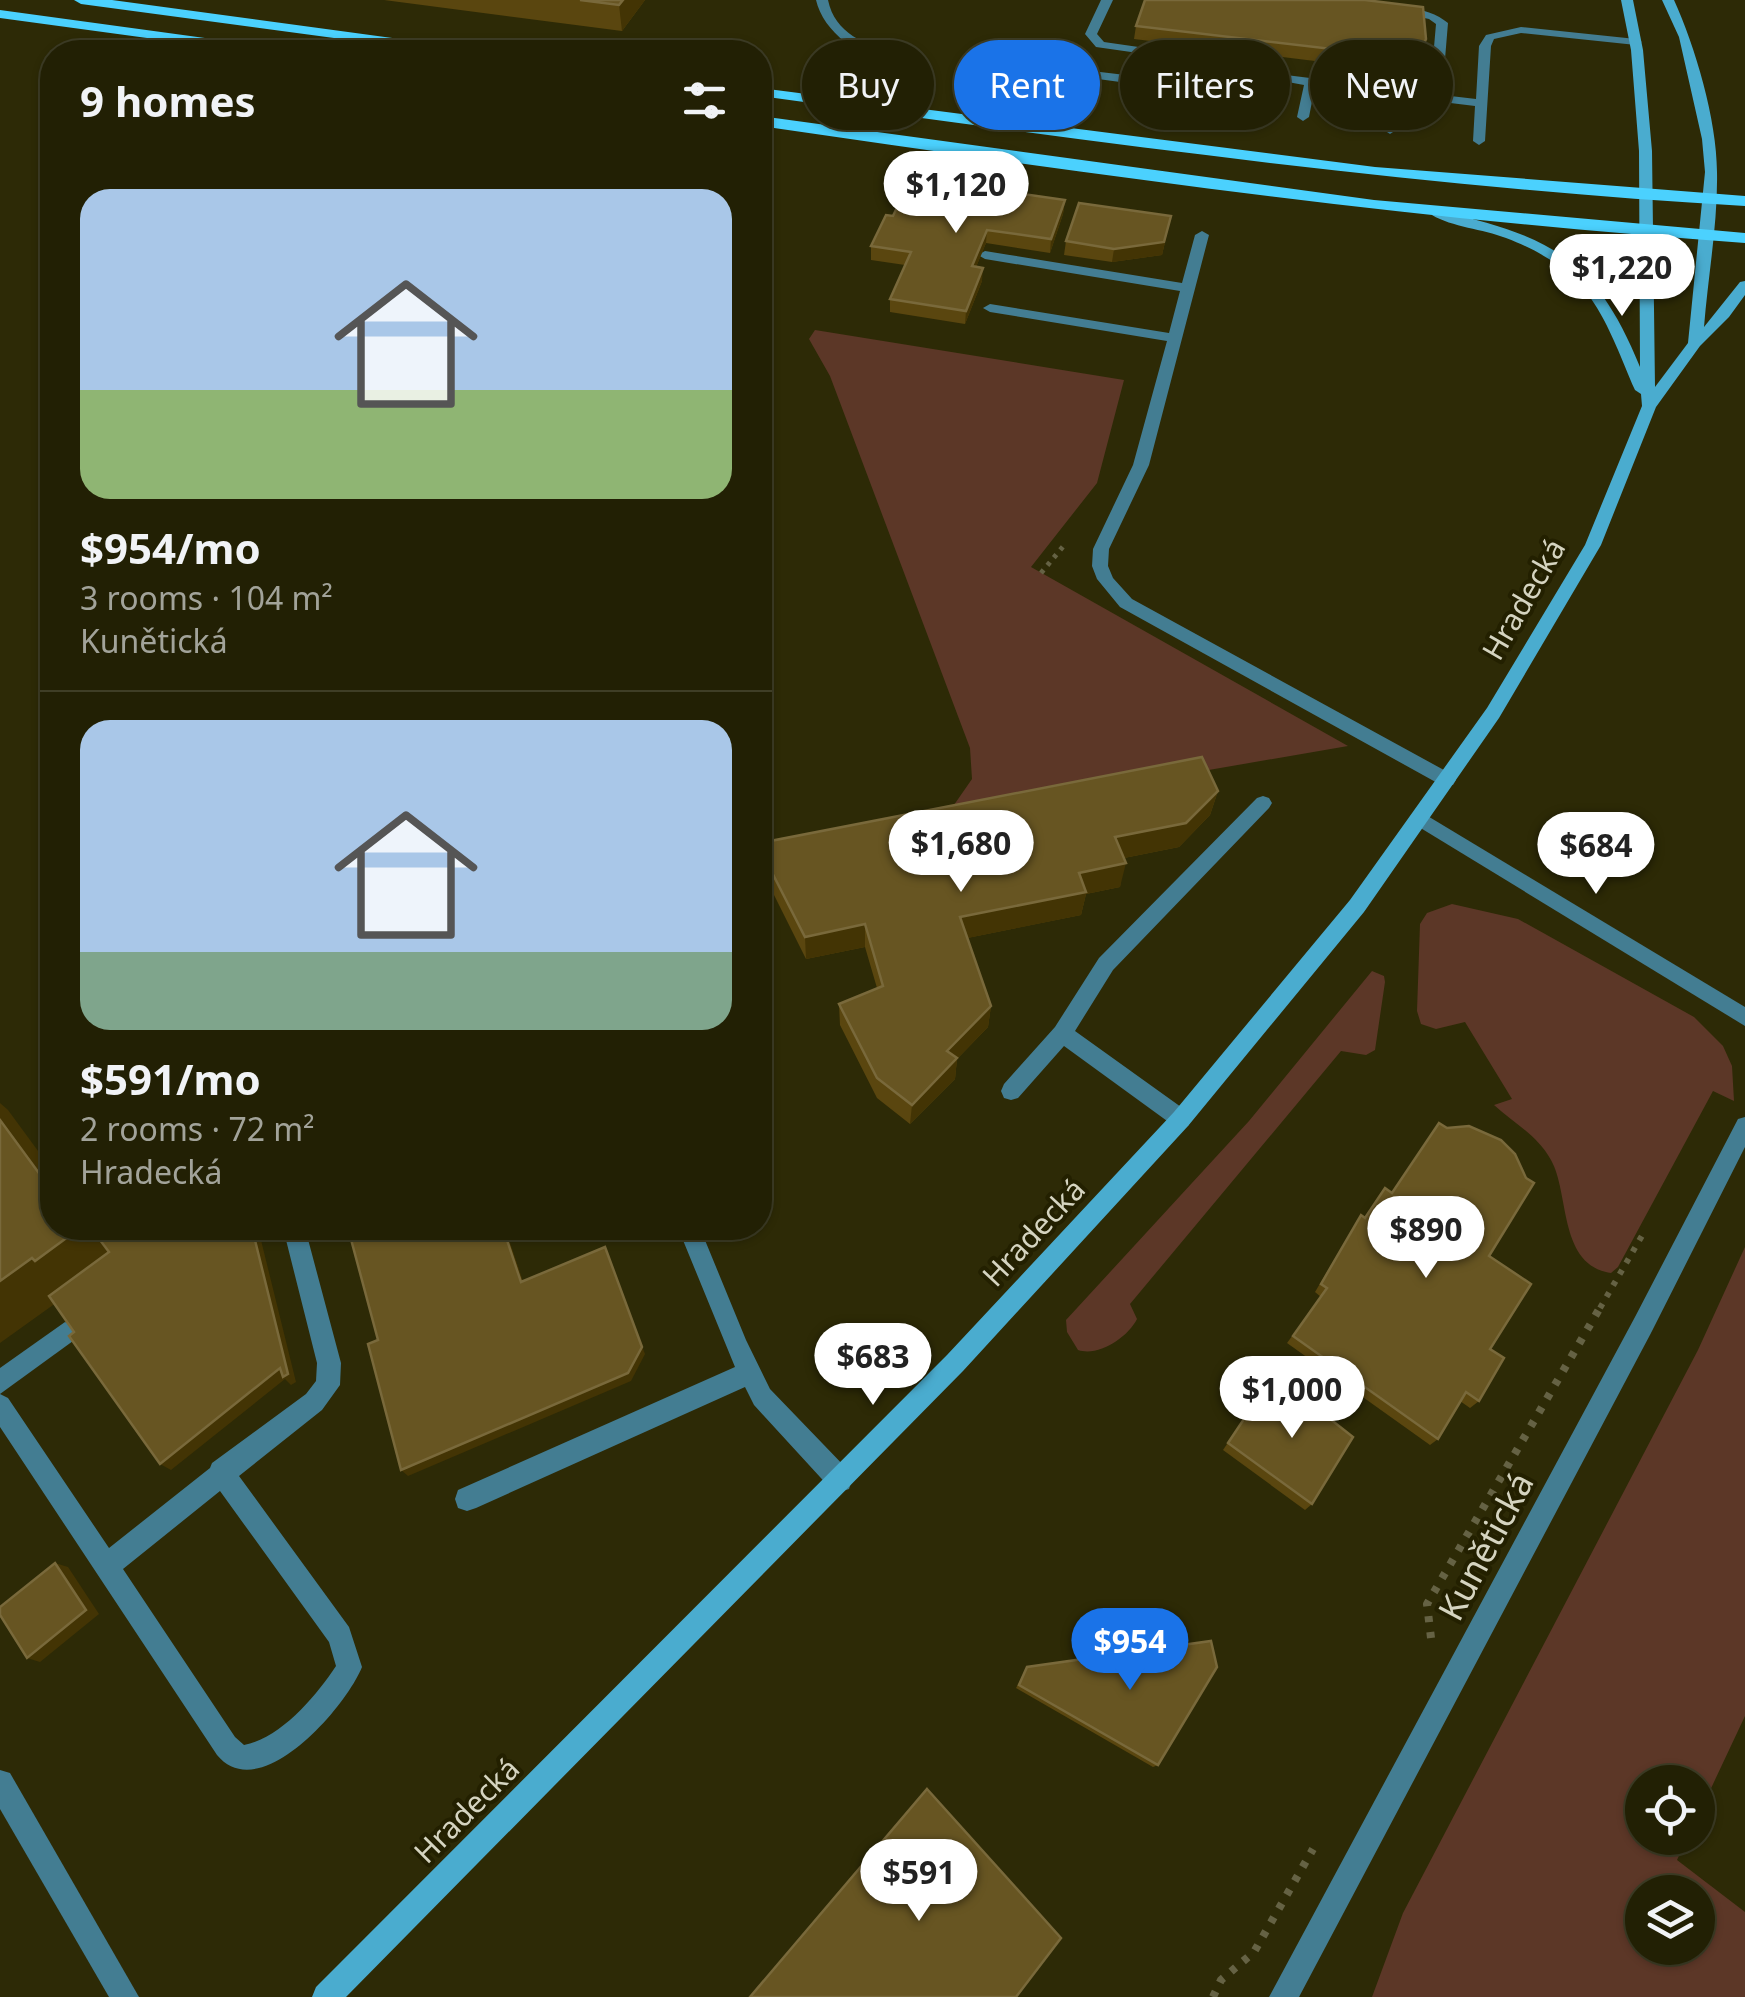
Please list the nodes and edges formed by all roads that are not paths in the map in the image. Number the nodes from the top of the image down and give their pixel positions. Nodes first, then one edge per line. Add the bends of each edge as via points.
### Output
1 (80, 0) edge
2 (822, 0) edge
3 (1107, 0) edge
4 (1626, 0) edge
5 (1668, 0) edge
6 (1386, 9) edge
7 (0, 14) edge
8 (190, 40) edge
9 (377, 40) edge
10 (854, 40) edge
11 (1441, 40) edge
12 (1636, 42) junction
13 (1120, 48) edge
14 (1290, 79) edge
15 (1310, 82) joint
16 (772, 94) edge
17 (1453, 99) edge
18 (1481, 103) junction
19 (1302, 117) dead end
20 (772, 124) edge
21 (1479, 141) dead end
22 (1648, 196) junction
23 (1710, 200) junction
24 (1745, 201) edge
25 (1439, 215) junction
26 (1648, 232) junction
27 (1202, 235) dead end
28 (1706, 236) junction
29 (1745, 238) edge
30 (985, 255) edge
31 (1745, 286) edge
32 (1188, 288) junction
33 (990, 308) dead end
34 (1175, 338) junction
35 (1695, 343) junction
36 (1649, 406) junction
37 (1447, 780) junction
38 (1263, 803) dead end
39 (1421, 819) junction
40 (1745, 1018) edge
41 (1062, 1033) junction
42 (1011, 1091) dead end
43 (1181, 1120) junction
44 (1745, 1126) edge
45 (297, 1240) edge
46 (695, 1240) edge
47 (65, 1334) edge
48 (749, 1374) junction
49 (0, 1382) edge
50 (0, 1406) edge
51 (220, 1472) junction
52 (840, 1480) junction
53 (468, 1499) dead end
54 (105, 1568) junction
55 (0, 1783) edge
56 (125, 1997) edge
57 (326, 1997) edge
58 (1283, 1997) edge

1 - 9 main road
2 - 10 street via 825,16
3 - 13 street via 1091,34 1100,45
4 - 12 main road, Hradecká
5 - 23 main road via 1685,37 1708,139
6 - 11 street via 1442,23
7 - 8 main road
12 - 18 street via 1534,31 1497,34 1486,46
12 - 22 main road, Hradecká
14 - 15 street
15 - 19 street
16 - 22 main road via 1382,171
17 - 18 street
18 - 21 street
20 - 25 main road
22 - 23 main road
22 - 26 main road, Hradecká
23 - 24 main road
23 - 28 main road
25 - 26 main road
25 - 36 main road via 1519,239 1581,277 1605,306
26 - 28 main road
26 - 36 main road, Hradecká via 1643,333
27 - 32 street
28 - 29 main road
28 - 35 main road
30 - 32 street
31 - 35 main road, Hradecká
32 - 34 street
33 - 34 street
34 - 37 street via 1140,465 1101,548 1102,578 1136,609
35 - 36 main road, Hradecká
36 - 37 main road, Hradecká via 1592,545
37 - 39 main road, Hradecká
38 - 41 street via 1106,964
39 - 40 street
39 - 43 main road, Hradecká
41 - 42 street
41 - 43 street
43 - 52 main road, Hradecká
44 - 58 street, Kunětická
45 - 51 street via 329,1363 328,1384 314,1402
46 - 48 street
47 - 49 street
48 - 52 street via 762,1397
48 - 53 street
50 - 54 street
51 - 54 street
51 - 54 street via 347,1652 343,1681 276,1746 260,1756 234,1756
52 - 57 main road, Hradecká
55 - 56 street

